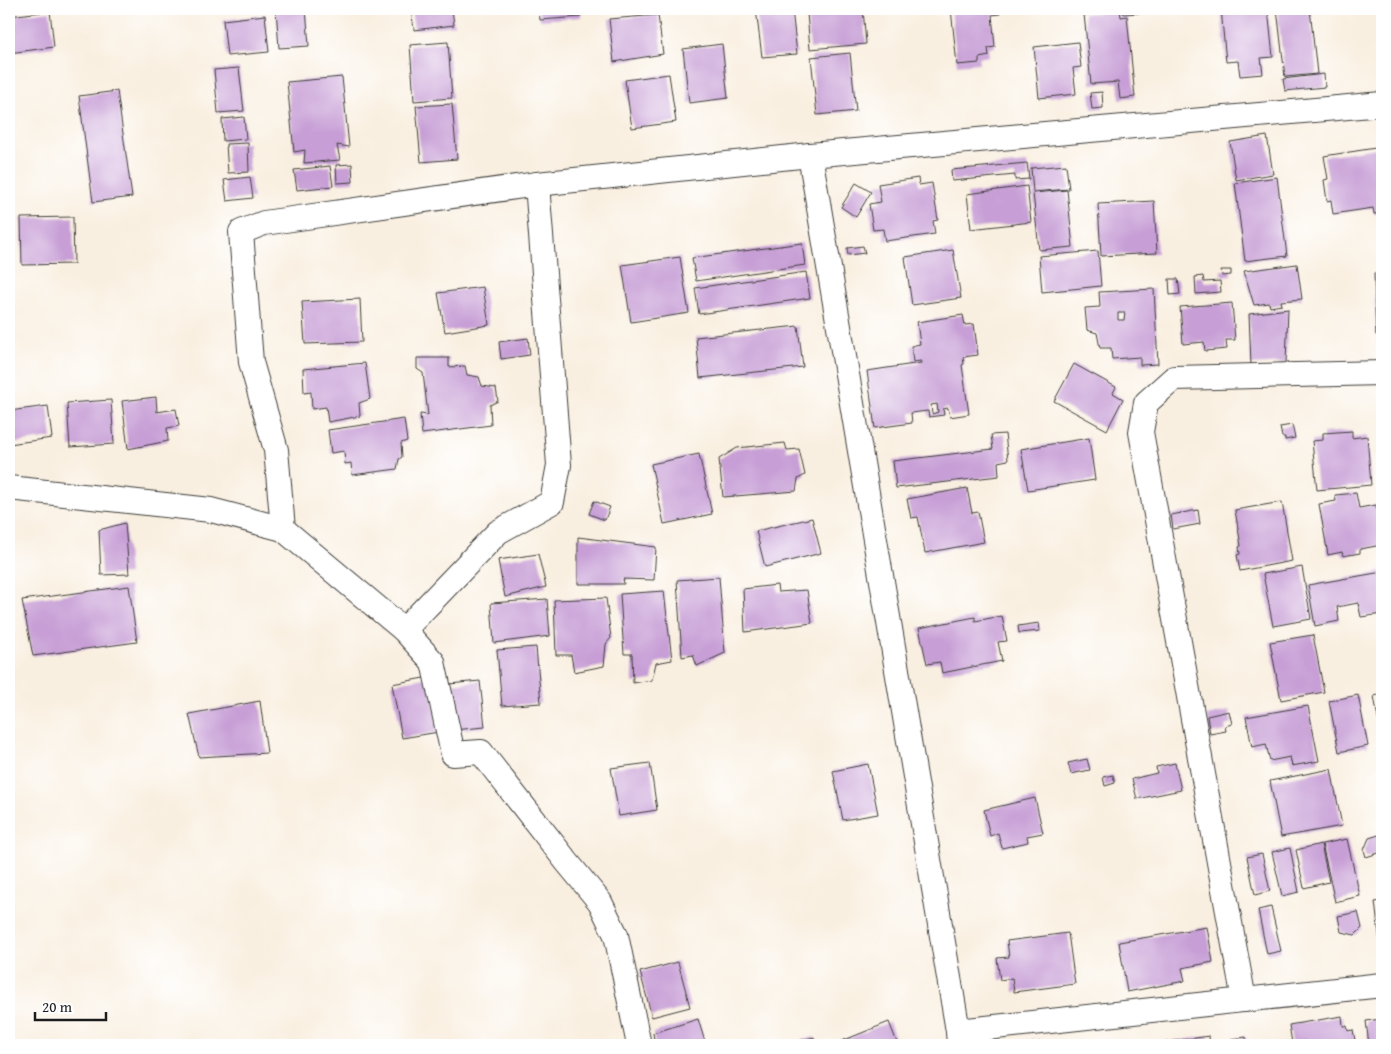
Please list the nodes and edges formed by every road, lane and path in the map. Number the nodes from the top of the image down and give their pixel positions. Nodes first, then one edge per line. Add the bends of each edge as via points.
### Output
1 (1382, 104) edge
2 (810, 155) junction
3 (536, 184) junction
4 (1382, 373) edge
5 (9, 488) edge
6 (283, 529) junction
7 (404, 630) junction
8 (1382, 986) edge
9 (1244, 1000) junction
10 (958, 1038) edge
11 (639, 1045) edge

1 - 2 street
2 - 3 street
2 - 10 street
3 - 6 street via 264,223 241,232 251,362 276,450
3 - 7 street via 560,465 552,502 498,532
4 - 9 street via 1174,378 1146,403 1141,432
5 - 6 street via 212,510
6 - 7 street
7 - 11 street via 433,662 452,754 481,752 600,902 616,935
8 - 9 street
9 - 10 street

